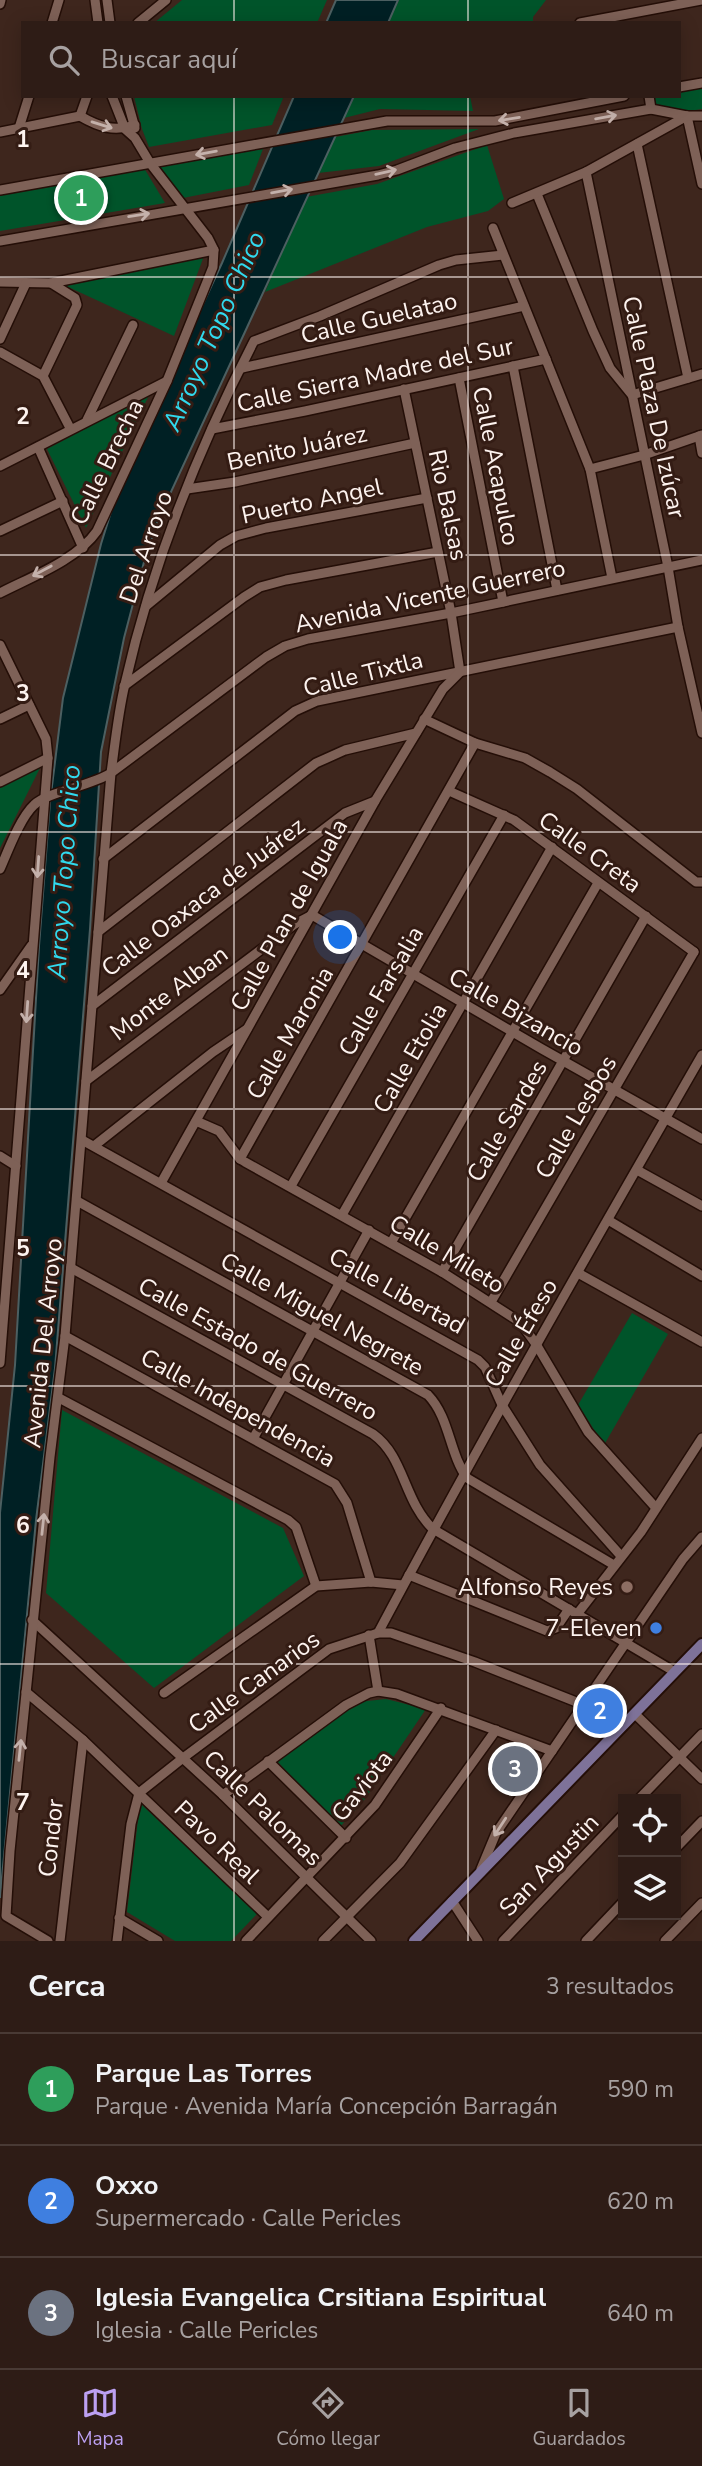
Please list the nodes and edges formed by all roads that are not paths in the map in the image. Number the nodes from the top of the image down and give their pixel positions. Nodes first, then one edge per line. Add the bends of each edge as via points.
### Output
1 (59, 0) edge
2 (95, 0) edge
3 (107, 0) edge
4 (166, 0) edge
5 (702, 0) edge
6 (674, 3) edge
7 (634, 12) junction
8 (53, 21) edge
9 (98, 21) edge
10 (110, 21) edge
11 (140, 21) edge
12 (590, 21) edge
13 (636, 21) edge
14 (702, 83) edge
15 (681, 87) edge
16 (28, 98) edge
17 (86, 98) edge
18 (113, 98) edge
19 (127, 98) edge
20 (559, 98) edge
21 (614, 98) edge
22 (649, 98) edge
23 (561, 109) junction
24 (651, 109) junction
25 (688, 116) junction
26 (702, 116) edge
27 (80, 117) junction
28 (135, 125) junction
29 (19, 128) junction
30 (125, 129) junction
31 (0, 132) edge
32 (135, 138) junction
33 (637, 144) junction
34 (150, 163) junction
35 (586, 172) junction
36 (702, 184) edge
37 (0, 190) edge
38 (537, 194) junction
39 (512, 203) dead end
40 (185, 208) junction
41 (493, 228) dead end
42 (0, 241) edge
43 (214, 250) junction
44 (503, 255) junction
45 (0, 282) edge
46 (26, 283) junction
47 (51, 283) junction
48 (524, 306) junction
49 (133, 325) dead end
50 (0, 339) edge
51 (0, 352) edge
52 (546, 359) junction
53 (513, 366) junction
54 (242, 368) junction
55 (702, 374) edge
56 (43, 376) junction
57 (459, 378) junction
58 (688, 378) junction
59 (167, 381) junction
60 (404, 388) junction
61 (632, 395) junction
62 (87, 420) junction
63 (70, 428) junction
64 (212, 429) junction
65 (700, 436) edge
66 (415, 443) junction
67 (38, 447) junction
68 (702, 453) edge
69 (644, 455) junction
70 (0, 466) edge
71 (590, 469) junction
72 (187, 489) junction
73 (427, 498) junction
74 (63, 501) junction
75 (0, 531) edge
76 (83, 548) junction
77 (438, 552) junction
78 (702, 560) edge
79 (668, 567) junction
80 (612, 579) junction
81 (557, 590) junction
82 (0, 593) edge
83 (503, 602) junction
84 (145, 607) junction
85 (451, 614) junction
86 (678, 627) junction
87 (1, 651) edge
88 (460, 672) junction
89 (124, 686) junction
90 (29, 705) junction
91 (0, 719) edge
92 (424, 719) junction
93 (415, 733) junction
94 (702, 733) edge
95 (475, 743) junction
96 (48, 758) junction
97 (111, 773) junction
98 (0, 782) edge
99 (449, 791) junction
100 (43, 799) junction
101 (375, 801) junction
102 (504, 815) junction
103 (552, 847) junction
104 (103, 859) junction
105 (0, 869) edge
106 (702, 882) edge
107 (598, 883) junction
108 (312, 915) junction
109 (646, 916) junction
110 (98, 932) junction
111 (32, 944) junction
112 (362, 945) junction
113 (698, 950) edge
114 (413, 975) junction
115 (0, 990) edge
116 (463, 1004) junction
117 (92, 1006) junction
118 (248, 1028) junction
119 (513, 1033) junction
120 (702, 1055) edge
121 (564, 1062) junction
122 (698, 1070) edge
123 (86, 1081) junction
124 (614, 1091) junction
125 (666, 1119) junction
126 (196, 1121) junction
127 (702, 1139) edge
128 (82, 1140) junction
129 (94, 1146) junction
130 (0, 1156) edge
131 (240, 1159) junction
132 (16, 1166) junction
133 (637, 1170) junction
134 (161, 1183) junction
135 (291, 1186) junction
136 (77, 1201) junction
137 (702, 1206) edge
138 (342, 1215) junction
139 (608, 1220) junction
140 (0, 1223) edge
141 (11, 1230) junction
142 (369, 1230) junction
143 (391, 1243) junction
144 (71, 1268) junction
145 (442, 1272) junction
146 (578, 1273) junction
147 (702, 1276) edge
148 (341, 1282) junction
149 (3, 1292) edge
150 (491, 1302) junction
151 (313, 1332) junction
152 (65, 1336) junction
153 (702, 1342) edge
154 (536, 1344) junction
155 (0, 1359) edge
156 (284, 1384) junction
157 (59, 1398) junction
158 (502, 1405) junction
159 (254, 1437) junction
160 (702, 1438) edge
161 (465, 1476) junction
162 (656, 1508) junction
163 (433, 1529) junction
164 (702, 1537) edge
165 (621, 1556) junction
166 (614, 1565) junction
167 (409, 1575) junction
168 (372, 1582) junction
169 (403, 1585) junction
170 (316, 1586) junction
171 (573, 1611) junction
172 (32, 1620) junction
173 (374, 1634) junction
174 (627, 1644) junction
175 (702, 1644) edge
176 (675, 1672) junction
177 (378, 1691) junction
178 (26, 1692) junction
179 (164, 1693) dead end
180 (584, 1704) junction
181 (441, 1708) junction
182 (635, 1714) junction
183 (496, 1730) junction
184 (702, 1734) edge
185 (83, 1740) junction
186 (552, 1751) junction
187 (679, 1757) junction
188 (183, 1758) junction
189 (268, 1761) junction
190 (702, 1779) edge
191 (139, 1793) junction
192 (644, 1794) edge
193 (223, 1796) junction
194 (618, 1820) edge
195 (702, 1821) edge
196 (346, 1838) junction
197 (681, 1843) edge
198 (481, 1869) junction
199 (307, 1877) junction
200 (452, 1900) junction
201 (702, 1903) edge
202 (618, 1907) edge
203 (347, 1916) junction
204 (268, 1917) junction
205 (119, 1918) junction
206 (48, 1941) edge
207 (60, 1941) edge
208 (117, 1941) edge
209 (158, 1941) edge
210 (246, 1941) edge
211 (323, 1941) edge
212 (371, 1941) edge
213 (414, 1941) edge
214 (478, 1941) edge
215 (503, 1941) edge
216 (586, 1941) edge
217 (665, 1941) edge

1 - 8 street
2 - 9 street
3 - 10 street
4 - 11 street
5 - 6 street
6 - 7 street
7 - 12 street
7 - 13 street
14 - 15 street
16 - 29 street
17 - 27 street
18 - 30 street
19 - 28 street
20 - 23 street
21 - 23 street
22 - 24 street
23 -> 34 street via 495,121 399,120
24 - 25 street
40 -> 24 street via 397,170 494,137
25 - 26 street
25 - 33 street
25 - 36 street
27 - 29 street
27 -> 30 street via 108,129
28 - 30 street
28 - 32 street
29 - 31 street
30 - 32 street
32 - 34 street
33 - 35 street
33 - 58 street
34 - 37 street
34 - 40 street
35 - 38 street
35 - 61 street, Calle Plaza De Izúcar
38 - 39 street
38 - 61 street via 610,368
42 -> 40 street
40 - 43 street
41 - 44 street
43 - 47 street
43 - 59 street, Calle Brecha via 213,267
44 - 48 street
44 - 54 street, Del Arroyo via 439,265 256,340
45 - 46 street
46 - 47 street
46 - 50 street
47 - 56 street via 75,298 77,305
48 - 52 street
48 - 54 street, Calle Guelatao
49 - 62 street
51 - 56 street
52 - 53 street, Calle Sierra Madre del Sur
52 - 71 street
53 - 57 street, Calle Sierra Madre del Sur
53 - 81 street
54 - 64 street, Del Arroyo
55 - 58 street
56 - 63 street
57 - 60 street, Calle Sierra Madre del Sur
57 - 83 street, Calle Acapulco
58 - 61 street
59 - 62 street
59 - 76 street, Calle Brecha via 97,531
60 - 64 street, Calle Sierra Madre del Sur
60 - 66 street, Rio Balsas
61 - 69 street, Calle Plaza De Izúcar
62 - 63 street
63 - 67 street
64 - 72 street, Del Arroyo
65 - 68 street
65 - 69 street
66 - 72 street, Benito Juárez
66 - 73 street, Rio Balsas
67 - 70 street
67 - 74 street
69 - 71 street
69 - 79 street, Calle Plaza De Izúcar
71 - 80 street
72 - 84 street, Del Arroyo
73 - 77 street, Rio Balsas
73 - 84 street, Puerto Angel via 236,536
74 - 75 street
74 - 76 street
76 -> 82 street, Calle Brecha
77 - 85 street, Rio Balsas
77 - 89 street via 260,587
78 - 79 street, Avenida Vicente Guerrero
79 - 80 street, Avenida Vicente Guerrero
79 - 86 street, Calle Plaza De Izúcar
80 - 81 street, Avenida Vicente Guerrero
81 - 83 street, Avenida Vicente Guerrero
83 - 85 street, Avenida Vicente Guerrero
84 - 89 street, Del Arroyo
85 - 88 street, Rio Balsas
85 - 97 street, Avenida Vicente Guerrero via 285,646
86 - 88 street, Calle Tixtla
86 - 94 street, Calle Plaza De Izúcar
87 - 90 street
88 - 92 street, Calle Plan de Iguala via 443,688
88 - 104 street, Calle Tixtla via 336,695 295,711
89 - 97 street, Del Arroyo
90 - 91 street
90 - 96 street via 46,739
92 - 93 street, Calle Plan de Iguala
92 - 95 street
93 - 101 street, Calle Plan de Iguala
93 - 110 street via 345,750 316,763
95 - 99 street, Calle Maronia
95 - 106 street via 526,758 550,772 696,882
96 - 98 street
96 - 100 street
97 - 100 street, Avenida Vicente Guerrero
97 - 104 street, Avenida Del Arroyo
99 - 102 street, Calle Creta
99 - 112 street, Calle Maronia
100 - 105 street via 30,809
100 -> 111 street
101 - 108 street, Calle Plan de Iguala
101 - 117 street, Calle Oaxaca de Juárez via 345,813
102 - 103 street, Calle Creta
102 - 114 street, Calle Farsalia
103 - 107 street, Calle Creta
103 - 116 street, Calle Etolia
104 - 110 street, Avenida Del Arroyo
107 - 109 street, Calle Creta
107 - 119 street
108 - 112 street, Calle Bizancio
108 - 118 street, Calle Plan de Iguala
108 - 123 street, Monte Alban via 209,986
109 - 113 street, Calle Creta
109 - 121 street, Calle Sardes
110 - 117 street, Avenida Del Arroyo
111 - 115 street
111 -> 132 street
112 - 114 street, Calle Bizancio
112 - 131 street, Calle Maronia
113 - 124 street, Calle Lesbos
114 - 116 street, Calle Bizancio
114 - 135 street, Calle Farsalia
116 - 119 street, Calle Bizancio
116 - 138 street, Calle Etolia
117 - 123 street, Avenida Del Arroyo
118 - 126 street, Calle Plan de Iguala
118 - 129 street
119 - 121 street, Calle Bizancio
119 - 143 street
120 - 122 street, Calle Éfeso
121 - 124 street, Calle Bizancio
121 - 145 street, Calle Sardes
122 - 125 street, Calle Éfeso
123 - 128 street, Avenida Del Arroyo
124 - 125 street, Calle Bizancio
124 - 150 street, Calle Lesbos
125 - 127 street, Calle Bizancio
125 - 133 street, Calle Éfeso
126 - 131 street, Calle Mileto via 219,1131
126 - 134 street, Calle Plan de Iguala
128 - 129 street, Calle Libertad
128 - 136 street, Avenida Del Arroyo
129 - 134 street, Calle Libertad
130 - 132 street
131 - 135 street, Calle Mileto
132 - 141 street
133 - 137 street
133 - 139 street, Calle Éfeso
134 - 148 street, Calle Libertad
135 - 138 street, Calle Mileto
136 - 144 street, Avenida Del Arroyo
136 - 151 street, Calle Miguel Negrete
138 - 142 street, Calle Mileto
139 - 146 street, Calle Éfeso
139 - 147 street
140 - 141 street
141 - 149 street
142 - 143 street, Calle Mileto
142 - 148 street
143 - 145 street, Calle Mileto
144 - 152 street, Avenida Del Arroyo
144 - 156 street, Calle Estado de Guerrero
145 - 150 street, Calle Mileto
146 - 153 street
146 - 154 street, Calle Éfeso
148 - 151 street
148 - 158 street, Calle Libertad via 478,1360
149 - 155 street
150 - 154 street, Calle Mileto via 520,1322
151 - 156 street
151 - 161 street, Calle Miguel Negrete via 428,1395 439,1410
152 - 157 street, Avenida Del Arroyo
152 - 159 street, Calle Independencia
154 - 158 street, Calle Éfeso
154 - 162 street, Calle Mileto via 589,1432
156 - 159 street
156 - 163 street, Calle Estado de Guerrero via 380,1439 395,1460 412,1503
157 - 170 street via 288,1520 296,1527
172 -> 157 street, Avenida Del Arroyo
158 - 161 street, Calle Éfeso
158 - 165 street, Calle Libertad via 540,1465
159 - 168 street, Calle Independencia via 335,1483 347,1503
160 - 162 street
161 - 163 street, Calle Éfeso
161 - 166 street
162 - 165 street
163 - 167 street, Calle Éfeso
163 - 171 street, Calle Estado de Guerrero
164 - 174 street
165 - 166 street
166 - 171 street
167 - 169 street, Calle Éfeso
167 - 171 street via 547,1631
168 - 169 street
168 - 170 street
169 - 173 street, Calle Éfeso
170 - 179 street
171 - 174 street, Calle Estado de Guerrero
172 - 178 street, Avenida Del Arroyo
172 - 188 street, Calle Palomas
173 - 177 street
173 - 180 street, Calle Canarios via 391,1633 428,1644
173 - 188 street, Calle Canarios via 329,1649
174 - 176 street, Calle Estado de Guerrero
174 - 180 street
175 - 176 main road
176 - 182 main road
177 - 181 street
177 - 189 street via 346,1705
178 - 185 street, Pavo Real
206 -> 178 street, Avenida Del Arroyo via 6,1916
180 - 186 street
181 - 183 street
181 - 196 street, Gaviota via 392,1782
182 - 187 street
182 - 198 main road
183 - 186 street
183 - 203 street via 408,1853
184 - 187 street
185 - 191 street, Pavo Real
185 - 207 street, Condor
186 -> 198 street via 496,1833
187 - 190 street
187 - 192 street
188 - 191 street, Calle Canarios
188 - 193 street, Calle Palomas
189 - 193 street
189 - 196 street
191 - 204 street, Pavo Real
191 - 205 street
193 - 199 street, Calle Palomas
194 - 215 street, San Agustin
195 - 197 street
196 - 199 street, Gaviota
198 - 200 main road
199 - 203 street, Calle Palomas
199 - 204 street, Gaviota
200 - 213 main road
200 - 214 street
201 - 217 street
202 - 216 street
203 - 211 street
203 - 212 street, Calle Palomas
204 - 210 street, Gaviota
205 - 208 street
205 - 209 street

